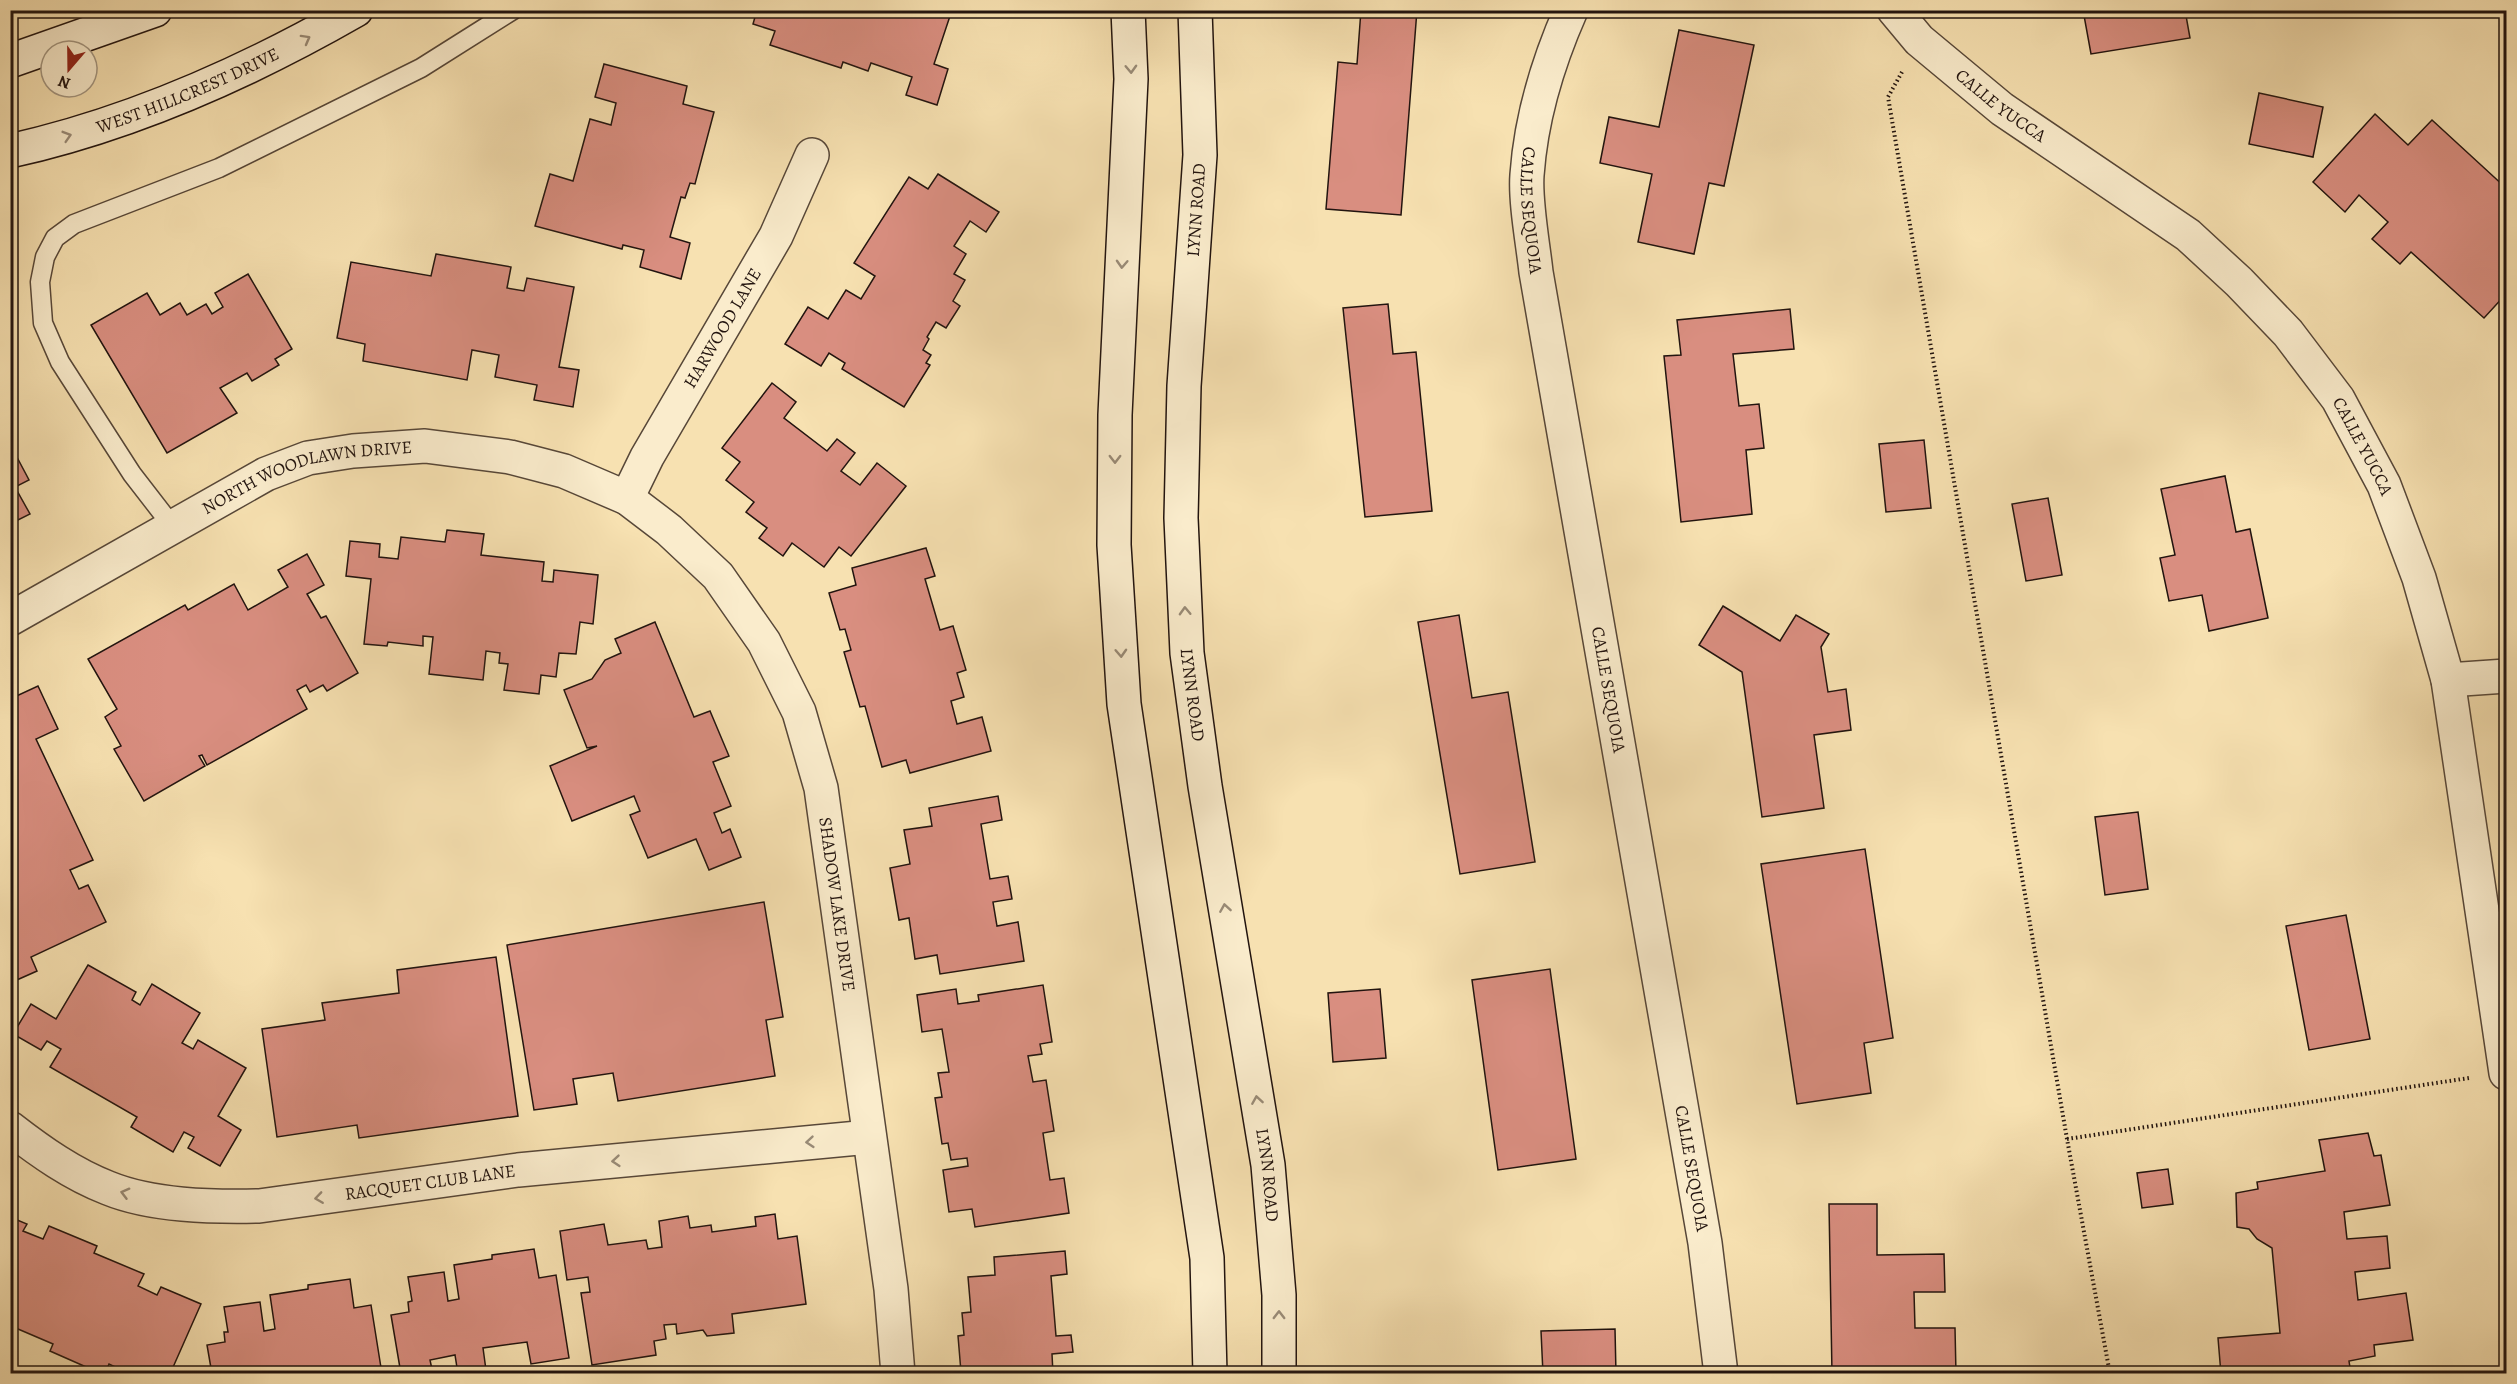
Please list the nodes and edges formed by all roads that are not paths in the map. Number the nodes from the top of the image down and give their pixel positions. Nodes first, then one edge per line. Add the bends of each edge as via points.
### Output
1 (155, 10) edge
2 (356, 10) edge
3 (513, 10) edge
4 (1128, 10) edge
5 (1195, 10) edge
6 (1572, 10) edge
7 (1894, 10) edge
8 (10, 61) edge
9 (10, 151) edge
10 (812, 155) dead end
11 (627, 498) junction
12 (173, 527) junction
13 (10, 619) edge
14 (2506, 676) edge
15 (2448, 680) junction
16 (2506, 1073) edge
17 (10, 1128) edge
18 (869, 1137) junction
19 (898, 1374) edge
20 (1210, 1374) edge
21 (1279, 1374) edge
22 (1721, 1374) edge

1 - 8 street
9 -> 2 street, WEST HILLCREST DRIVE via 117,120 202,88 300,42
3 - 12 lane via 422,68 219,168 74,224 55,238 45,258 40,282 43,323 60,362 132,474
4 -> 20 street via 1131,79 1114,427 1114,545 1123,693 1207,1258
21 -> 5 street, LYNN ROAD via 1279,1295 1268,1166 1187,653 1181,518 1184,386 1200,155
6 - 22 street, CALLE SEQUOIA via 1555,46 1536,109 1527,177 1536,272 1703,1231
7 - 15 street, CALLE YUCCA via 1919,40 2002,109 2188,235 2288,333 2338,399 2384,485 2419,578
10 - 11 street, HARWOOD LANE via 776,236
11 - 12 street, NORTH WOODLAWN DRIVE via 564,471 510,457 425,446 308,458 266,474
11 - 18 street, SHADOW LAKE DRIVE via 669,530 718,576 764,642 800,712 821,788
12 - 13 street, NORTH WOODLAWN DRIVE
14 - 15 street
15 - 16 street, CALLE YUCCA
18 -> 17 street, RACQUET CLUB LANE via 518,1170 259,1206 223,1207 150,1200 110,1189 42,1152
18 - 19 street, SHADOW LAKE DRIVE via 891,1289

